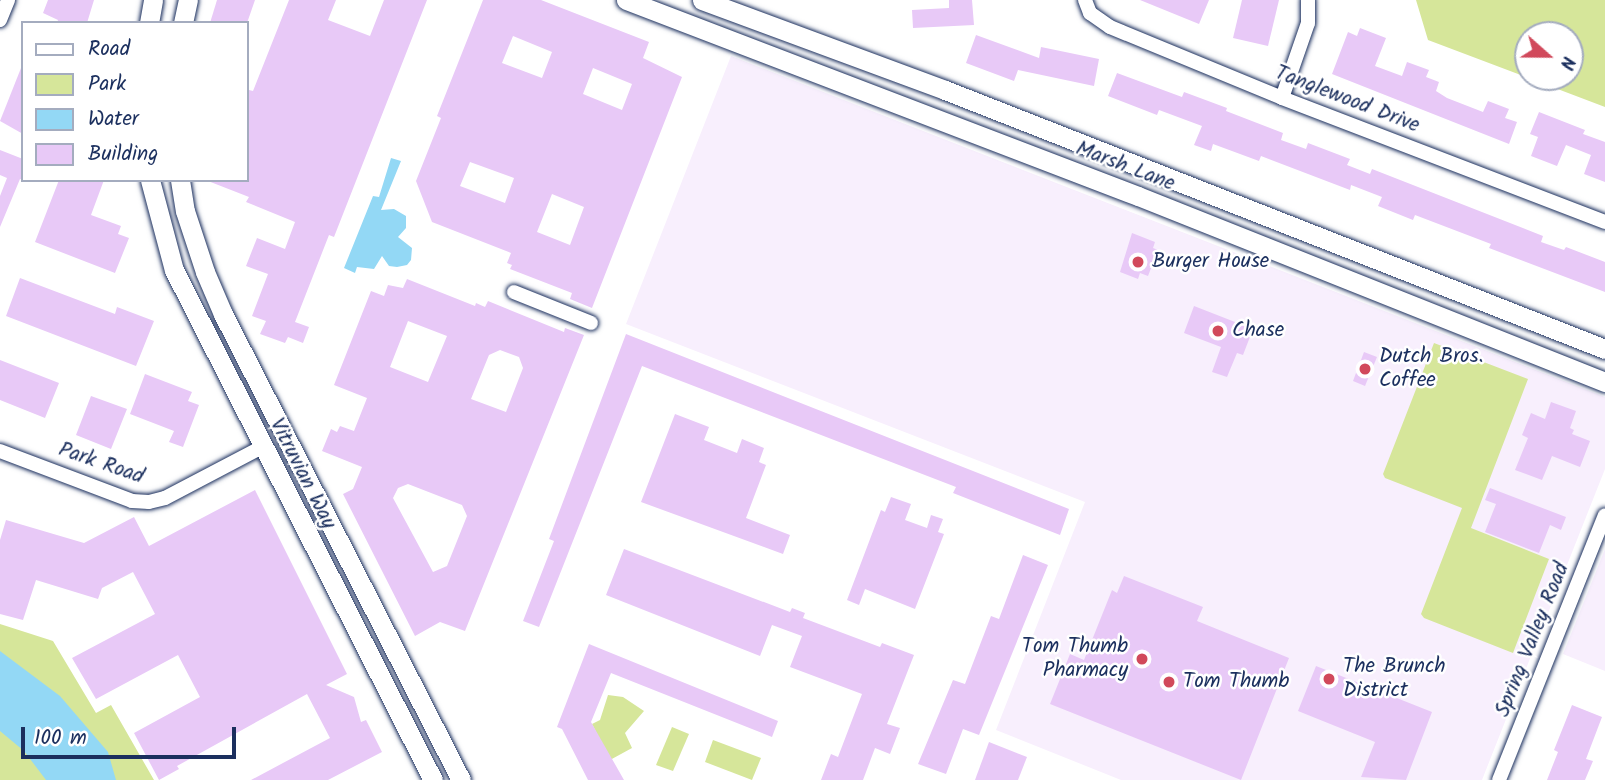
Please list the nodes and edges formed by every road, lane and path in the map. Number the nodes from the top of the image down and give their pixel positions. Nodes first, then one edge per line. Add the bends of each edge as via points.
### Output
1 (8, 0) edge
2 (153, 0) edge
3 (188, 0) edge
4 (626, 0) edge
5 (702, 0) edge
6 (1085, 0) edge
7 (1308, 0) edge
8 (737, 13) junction
9 (0, 20) edge
10 (149, 21) edge
11 (183, 21) edge
12 (727, 38) junction
13 (945, 90) junction
14 (1282, 98) junction
15 (933, 117) junction
16 (150, 182) edge
17 (180, 182) edge
18 (185, 211) junction
19 (157, 214) junction
20 (1605, 222) edge
21 (1331, 240) junction
22 (1320, 268) junction
23 (514, 292) dead end
24 (591, 323) dead end
25 (1605, 349) edge
26 (1605, 382) edge
27 (287, 436) junction
28 (262, 447) junction
29 (0, 451) edge
30 (1605, 515) edge
31 (433, 780) edge
32 (461, 780) edge
33 (1499, 780) edge

1 - 9 street
2 - 10 main road
3 - 11 main road
4 - 12 main road, Marsh Lane
5 - 8 main road, Marsh Lane
6 - 14 street, Tanglewood Drive via 1090,13 1104,24
7 - 14 street via 1308,23
8 - 12 main road
8 - 13 main road, Marsh Lane
12 - 15 main road, Marsh Lane
13 - 15 main road
13 - 21 main road, Marsh Lane
14 - 20 street, Tanglewood Drive
15 - 22 main road, Marsh Lane
16 - 19 main road, Vitruvian Way
17 - 18 main road, Vitruvian Way
18 - 19 main road
18 - 27 main road, Vitruvian Way via 219,304
19 - 28 main road, Vitruvian Way via 174,270
21 - 22 main road
21 - 25 main road, Marsh Lane
22 - 26 main road, Marsh Lane
23 - 24 street
27 - 28 main road
27 - 32 main road, Vitruvian Way
28 - 29 street, Park Road via 149,502 132,501
28 - 31 main road, Vitruvian Way
30 - 33 street, Spring Valley Road

